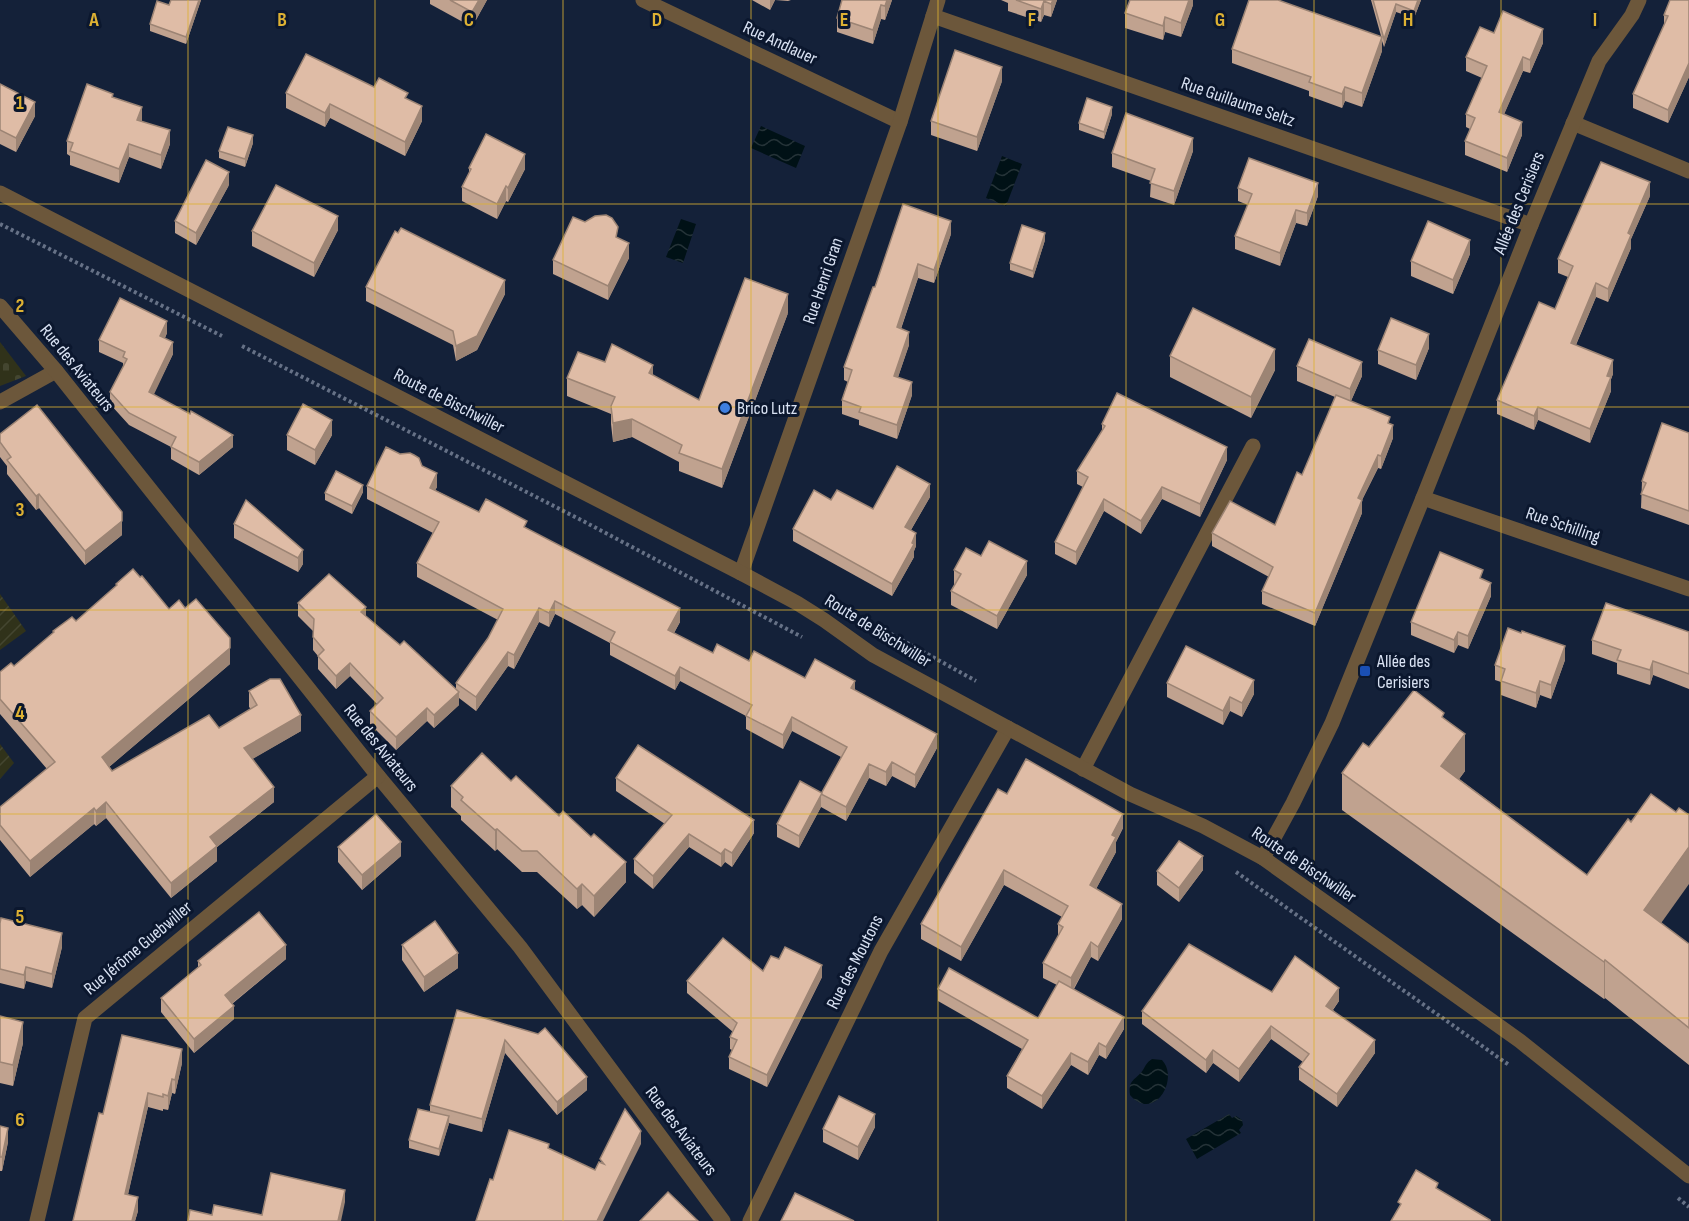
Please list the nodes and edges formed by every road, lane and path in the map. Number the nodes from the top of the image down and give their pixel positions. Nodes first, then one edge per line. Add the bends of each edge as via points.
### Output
1 (644, 0) edge
2 (938, 0) edge
3 (1639, 0) edge
4 (933, 16) junction
5 (900, 122) junction
6 (1573, 123) junction
7 (1689, 171) edge
8 (0, 193) edge
9 (0, 224) edge
10 (1531, 225) junction
11 (0, 306) edge
12 (229, 340) dead end
13 (239, 345) dead end
14 (56, 371) junction
15 (0, 402) edge
16 (1253, 446) dead end
17 (1424, 498) junction
18 (741, 573) junction
19 (1689, 589) edge
20 (812, 642) dead end
21 (1008, 728) junction
22 (1083, 769) junction
23 (378, 776) junction
24 (1263, 858) junction
25 (1229, 868) dead end
26 (1515, 1070) dead end
27 (1689, 1176) edge
28 (1671, 1192) dead end
29 (1689, 1207) edge
30 (37, 1221) edge
31 (723, 1221) edge
32 (750, 1221) edge

1 - 5 street, Rue Andlauer
2 - 4 street, Rue Henri Gran
3 - 6 street, Allée des Cerisiers via 1599,62
4 - 5 street, Rue Henri Gran
4 - 10 street, Rue Guillaume Seltz
5 - 18 street, Rue Henri Gran
6 - 7 street
6 - 10 street, Allée des Cerisiers
8 - 18 street, Route de Bischwiller
9 - 12 path
10 - 17 street, Allée des Cerisiers
11 - 14 street, Rue des Aviateurs
13 - 20 path
14 - 15 street
14 - 23 street, Rue des Aviateurs
16 - 22 street
17 - 19 street, Rue Schilling
17 - 24 street, Allée des Cerisiers via 1332,723
18 - 21 street, Route de Bischwiller via 797,603 873,655
21 - 22 street, Route de Bischwiller
21 - 32 street, Rue des Moutons via 881,951
22 - 24 street, Route de Bischwiller
23 - 30 street, Rue Jérôme Guebwiller via 85,1018
23 - 31 street, Rue des Aviateurs via 520,948
24 - 27 street, Route de Bischwiller via 1520,1041
25 - 26 path
28 - 29 path

